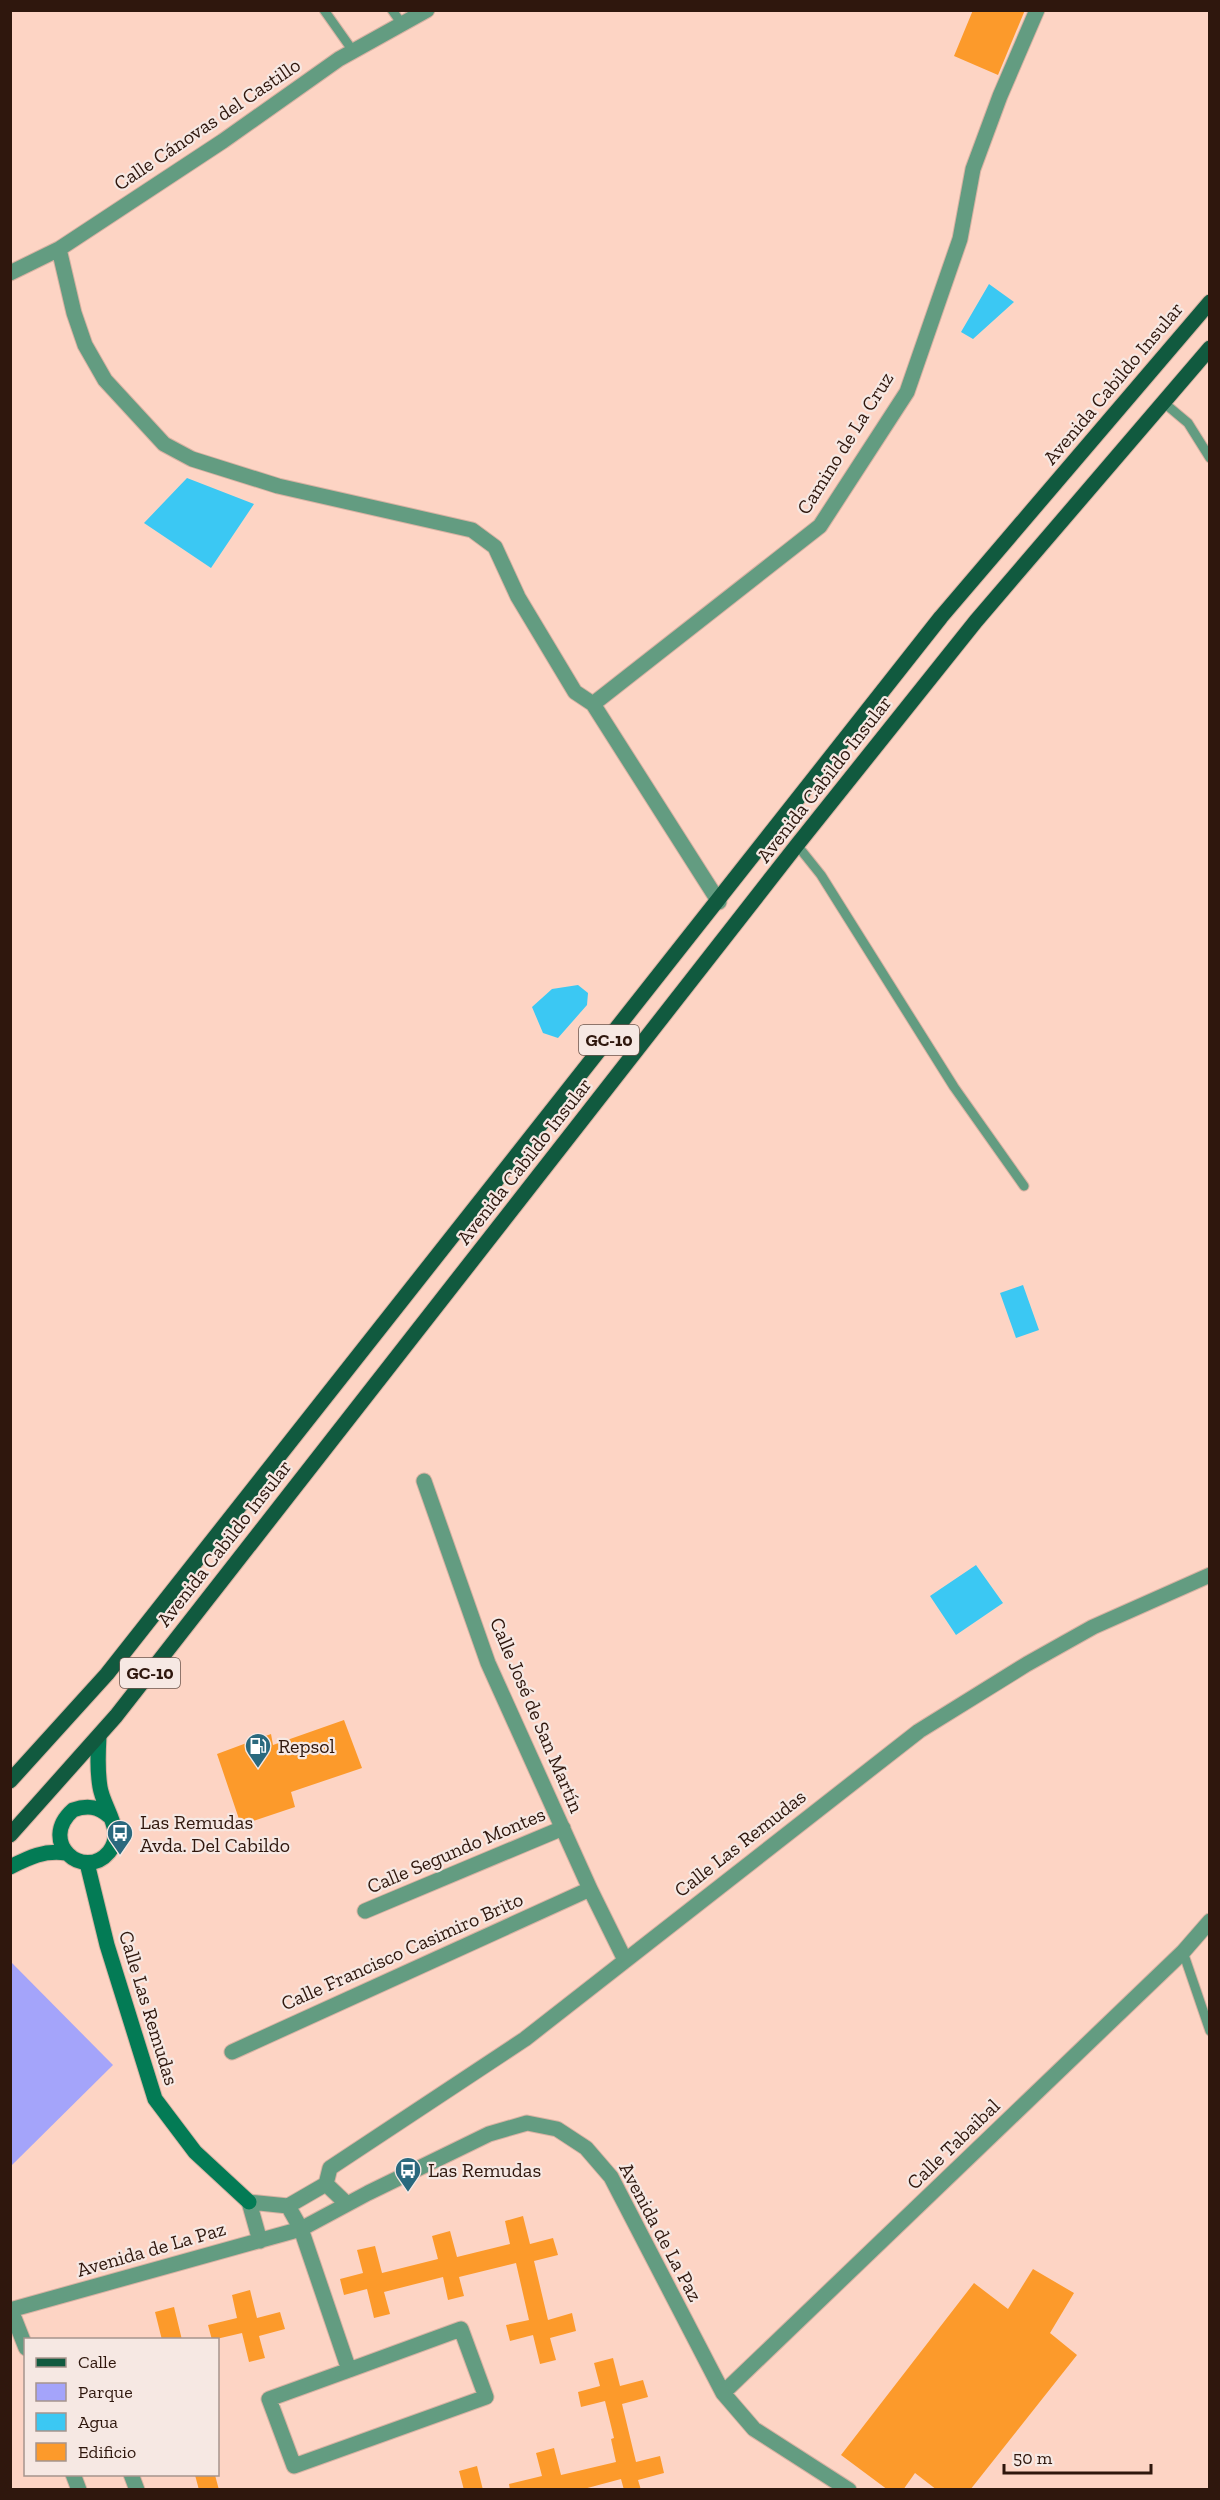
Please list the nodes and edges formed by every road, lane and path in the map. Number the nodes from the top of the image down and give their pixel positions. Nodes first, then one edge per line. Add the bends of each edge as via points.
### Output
1 (324, 10) edge
2 (392, 10) edge
3 (427, 10) edge
4 (1037, 10) edge
5 (406, 22) junction
6 (352, 51) junction
7 (59, 249) junction
8 (10, 273) edge
9 (1209, 302) edge
10 (1209, 348) edge
11 (1163, 402) junction
12 (1209, 458) edge
13 (593, 704) junction
14 (797, 845) junction
15 (718, 902) junction
16 (1024, 1186) dead end
17 (424, 1481) dead end
18 (1209, 1575) edge
19 (99, 1736) junction
20 (10, 1781) edge
21 (109, 1816) junction
22 (563, 1828) junction
23 (10, 1835) edge
24 (66, 1853) junction
25 (87, 1863) junction
26 (10, 1867) edge
27 (590, 1889) junction
28 (365, 1911) dead end
29 (1209, 1921) edge
30 (1183, 1952) junction
31 (625, 1960) junction
32 (1209, 2031) edge
33 (232, 2052) dead end
34 (326, 2184) junction
35 (249, 2202) junction
36 (347, 2204) junction
37 (288, 2206) junction
38 (301, 2229) junction
39 (260, 2241) junction
40 (11, 2310) edge
41 (24, 2343) edge
42 (349, 2370) junction
43 (723, 2393) junction
44 (73, 2476) edge
45 (131, 2476) edge
46 (79, 2490) edge
47 (137, 2490) edge
48 (849, 2490) edge

1 - 6 lane
2 - 5 lane
3 - 5 street, Calle Cánovas del Castillo
4 - 13 street, Camino de La Cruz via 973,169 960,239 907,392 820,526
5 - 6 street, Calle Cánovas del Castillo
6 - 7 street, Calle Cánovas del Castillo
7 - 8 street, Calle Cánovas del Castillo
7 - 13 street via 86,345 105,380 164,444 192,459 278,486 472,530 495,548 518,597 575,693
9 - 15 main road, Avenida Cabildo Insular / GC-10 via 941,617
10 - 11 main road, Avenida Cabildo Insular / GC-10
11 - 12 lane via 1188,423
11 - 14 main road, Avenida Cabildo Insular / GC-10 via 976,621
13 - 15 street
14 - 16 lane via 821,875 954,1087
14 - 19 main road, Avenida Cabildo Insular / GC-10
15 - 20 main road, Avenida Cabildo Insular / GC-10 via 107,1674
17 - 22 street, Calle José de San Martín via 488,1663
18 - 31 street, Calle Las Remudas via 1093,1627 919,1731
19 - 21 street via 100,1791
19 - 23 main road, Avenida Cabildo Insular / GC-10
21 - 24 street via 92,1806 73,1810 60,1825 58,1835
21 - 25 street via 115,1829 114,1843 99,1860
22 - 27 street, Calle José de San Martín
22 - 28 street, Calle Segundo Montes
24 - 25 street
24 - 26 street via 33,1855
25 - 35 street, Calle Las Remudas via 107,1945 155,2099 195,2152
27 - 31 street, Calle José de San Martín
27 - 33 street, Calle Francisco Casimiro Brito
29 - 30 street, Calle Tabaibal
30 - 32 lane
30 - 43 street, Calle Tabaibal
31 - 34 street, Calle Las Remudas via 525,2039 330,2168
34 - 36 street
34 - 37 street, Calle Las Remudas
35 - 37 street
35 - 39 street
36 - 38 street, Avenida de La Paz
36 - 43 street, Avenida de La Paz via 489,2134 526,2123 557,2129 586,2148 611,2177
37 - 38 street
38 - 39 street, Avenida de La Paz
38 - 42 street
39 - 40 street, Avenida de La Paz
40 - 41 street
42 - 42 street via 270,2399 294,2466 486,2397 461,2329
43 - 48 street, Avenida de La Paz via 754,2429
44 - 46 street
45 - 47 street

